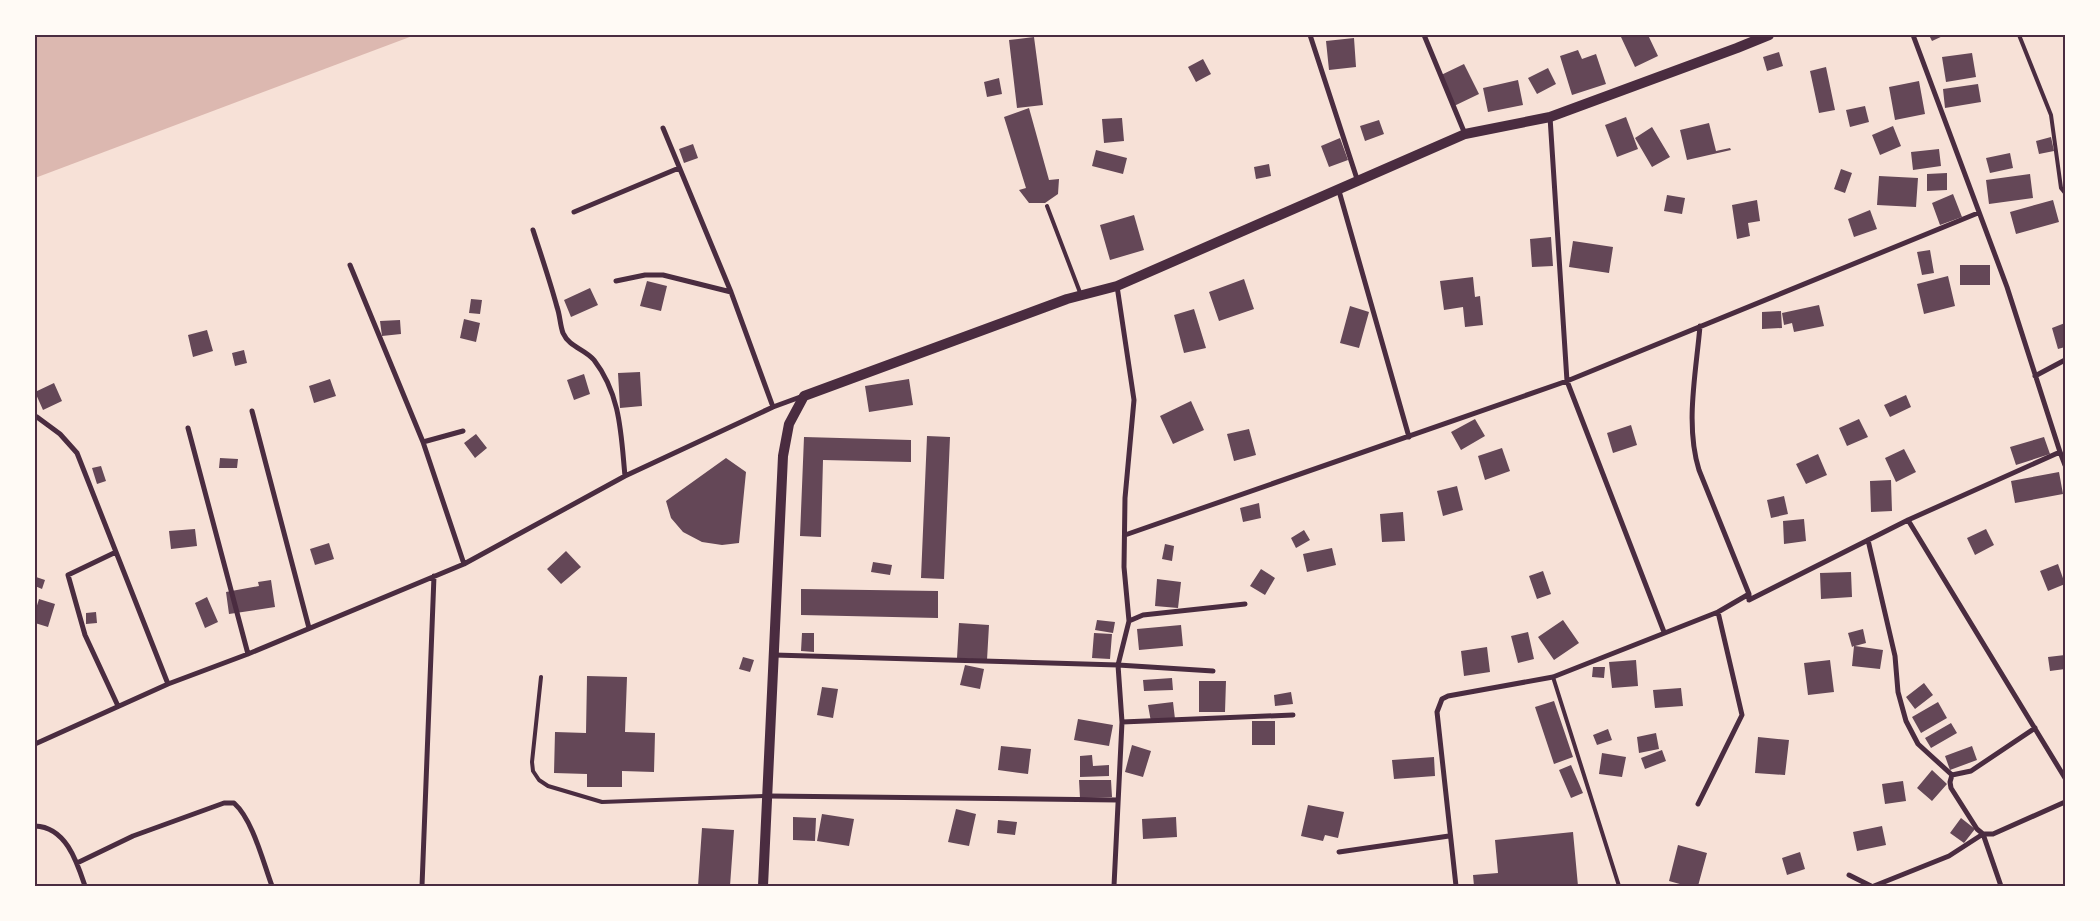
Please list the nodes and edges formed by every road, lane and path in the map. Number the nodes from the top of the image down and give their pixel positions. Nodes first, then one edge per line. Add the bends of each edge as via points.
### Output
1 (1310, 35) edge
2 (1424, 35) edge
3 (1769, 35) edge
4 (1913, 35) edge
5 (2019, 35) edge
6 (1550, 117) junction
7 (662, 128) dead end
8 (1466, 134) junction
9 (679, 168) junction
10 (1358, 182) junction
11 (1339, 191) junction
12 (2065, 193) edge
13 (1047, 206) dead end
14 (574, 212) dead end
15 (1978, 213) junction
16 (533, 230) dead end
17 (350, 265) dead end
18 (616, 281) dead end
19 (1117, 286) junction
20 (731, 292) junction
21 (1081, 296) junction
22 (1700, 326) junction
23 (2065, 360) edge
24 (2035, 376) junction
25 (1567, 382) junction
26 (804, 396) junction
27 (773, 407) junction
28 (252, 411) dead end
29 (37, 417) dead end
30 (188, 428) dead end
31 (463, 431) dead end
32 (1409, 437) junction
33 (423, 442) junction
34 (2060, 452) junction
35 (2065, 465) edge
36 (625, 476) junction
37 (1908, 520) junction
38 (1125, 535) junction
39 (1868, 540) junction
40 (116, 552) junction
41 (464, 564) junction
42 (434, 576) junction
43 (1750, 594) junction
44 (1245, 604) dead end
45 (1718, 612) junction
46 (1128, 621) junction
47 (309, 628) junction
48 (1664, 632) junction
49 (248, 654) junction
50 (774, 655) junction
51 (1118, 665) junction
52 (1213, 671) dead end
53 (541, 677) dead end
54 (1553, 677) junction
55 (168, 684) junction
56 (118, 706) junction
57 (1293, 715) dead end
58 (1122, 722) junction
59 (2035, 728) junction
60 (35, 744) edge
61 (1952, 775) junction
62 (2065, 778) edge
63 (769, 796) junction
64 (1118, 800) junction
65 (2065, 802) edge
66 (1698, 804) dead end
67 (35, 826) edge
68 (1983, 834) junction
69 (1449, 836) junction
70 (1339, 852) dead end
71 (77, 863) junction
72 (1849, 875) dead end
73 (85, 886) edge
74 (272, 886) edge
75 (422, 886) edge
76 (763, 886) edge
77 (1114, 886) edge
78 (1456, 886) edge
79 (1619, 886) edge
80 (1873, 886) edge
81 (2001, 886) edge

1 - 10 street
2 - 8 street
3 - 6 main road
4 - 15 street
5 - 12 lane via 2051,115
6 - 8 main road
6 - 25 street
7 - 9 street
8 - 10 main road
9 - 14 street
9 - 20 street
10 - 11 main road
11 - 19 main road
11 - 32 street
13 - 21 lane
15 - 22 street
15 - 24 street via 2007,288
16 - 36 street via 563,332 571,344 589,354 615,399
17 - 33 street
18 - 20 street via 645,274 663,275
19 - 21 main road
19 - 38 street via 1134,400
20 - 27 street
21 - 26 main road
22 - 25 street
22 - 43 street via 1693,452
23 - 24 street
24 - 34 street
25 - 32 street
25 - 48 street
26 - 27 street
26 - 50 main road via 790,424 784,456
27 - 36 street
28 - 47 street
29 - 40 street via 60,434 77,453
30 - 49 street
31 - 33 street
32 - 38 street
33 - 41 street
34 - 35 street
34 - 37 street
36 - 41 street
37 - 39 street
37 - 59 street
38 - 46 street
39 - 43 street via 1748,600
39 - 61 street via 1893,647 1898,692 1906,722 1918,744
40 - 55 street
40 - 56 street via 68,575 85,635
41 - 42 street
42 - 47 street
42 - 75 street
43 - 45 street
44 - 46 street via 1143,615
45 - 48 street
45 - 66 street via 1742,715
46 - 51 street
47 - 49 street
48 - 54 street
49 - 55 street
50 - 51 street
50 - 63 main road
51 - 52 street
51 - 58 street
53 - 63 lane via 532,762 533,771 548,786 602,802
54 - 69 street via 1442,699 1437,712
54 - 79 lane
55 - 56 street
56 - 60 street
57 - 58 street
58 - 64 street
59 - 61 street via 1971,770
59 - 62 street
61 - 68 street via 1951,788
63 - 64 street
63 - 76 main road
64 - 77 street
65 - 68 street via 1993,834
67 - 71 street via 57,833
68 - 80 street via 1949,856
68 - 81 street
69 - 70 street
69 - 78 street
71 - 73 street
71 - 74 street via 133,836 224,803 234,803 242,810 248,823
72 - 80 street

